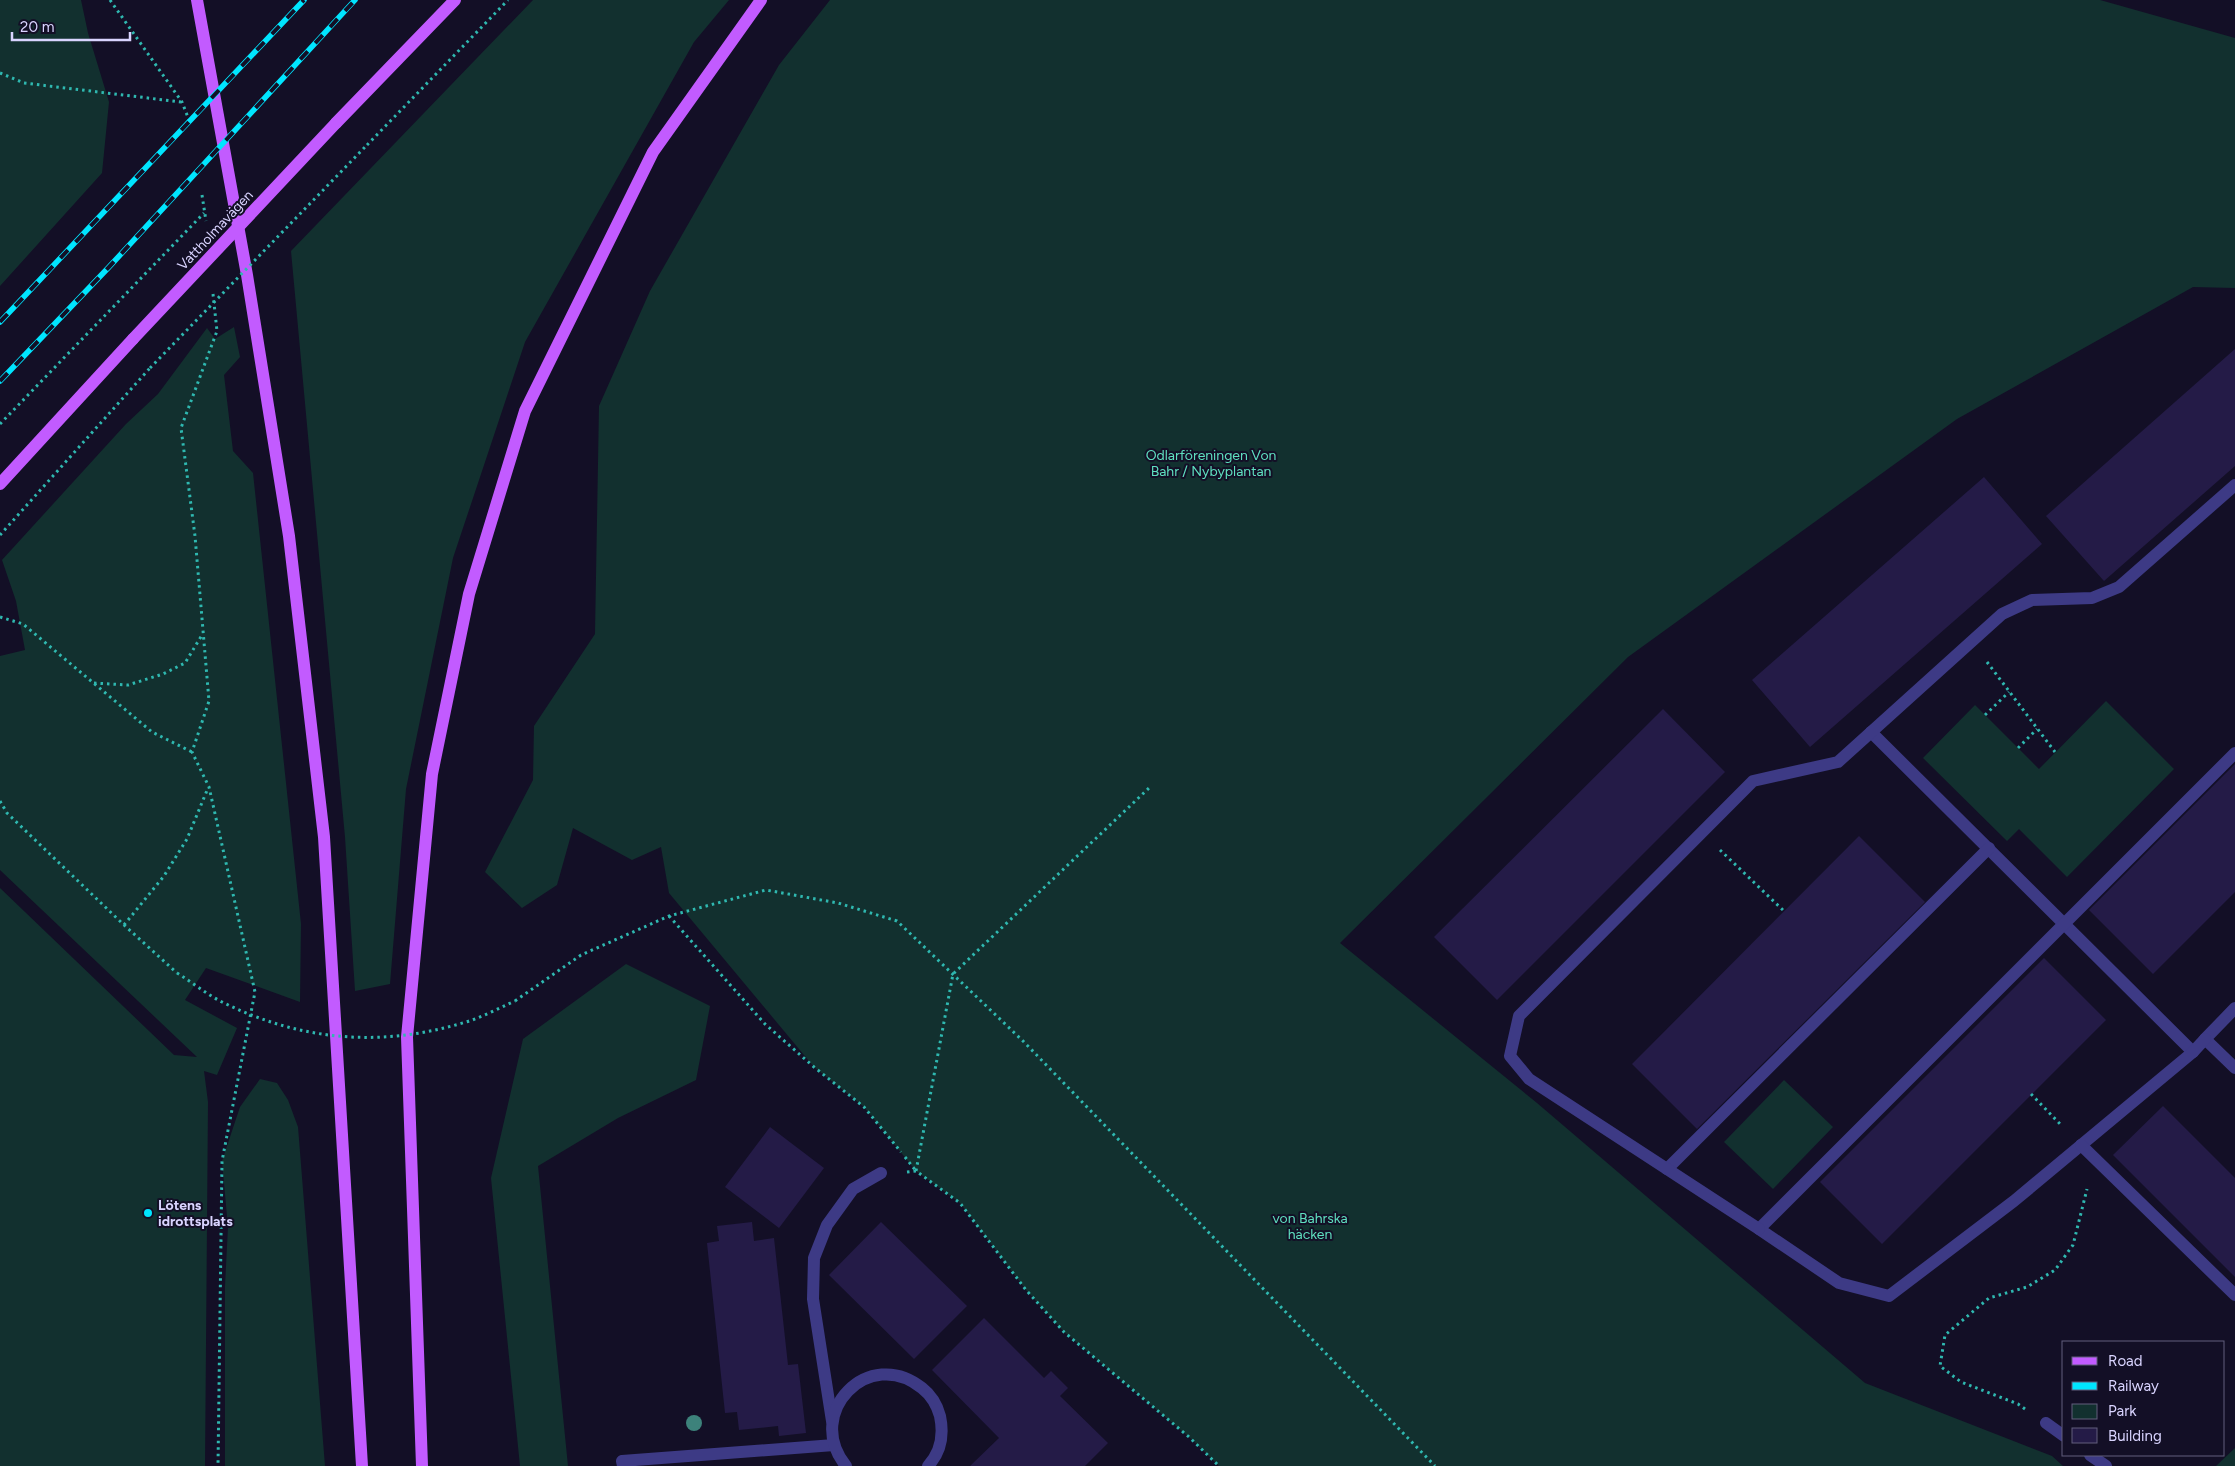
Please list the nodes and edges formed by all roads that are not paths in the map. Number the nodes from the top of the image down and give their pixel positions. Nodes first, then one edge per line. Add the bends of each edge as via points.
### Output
1 (198, 0) edge
2 (455, 0) edge
3 (760, 0) edge
4 (0, 484) edge
5 (2235, 485) edge
6 (1871, 732) junction
7 (2235, 753) edge
8 (1988, 848) junction
9 (2065, 923) junction
10 (2235, 1008) edge
11 (2205, 1039) junction
12 (2193, 1052) junction
13 (2235, 1068) edge
14 (2081, 1145) junction
15 (1666, 1169) junction
16 (881, 1173) road end
17 (1759, 1229) junction
18 (2235, 1294) edge
19 (832, 1421) junction
20 (2046, 1423) road end
21 (2062, 1435) edge
22 (834, 1445) junction
23 (2091, 1456) edge
24 (622, 1463) edge
25 (841, 1463) edge
26 (362, 1466) edge
27 (422, 1466) edge
28 (928, 1466) edge
29 (2106, 1466) edge

1 - 26 main road via 290,536 322,818
2 - 4 main road, Vattholmavägen, bridge
3 - 27 main road via 653,152 538,384 525,411 469,594 432,774 407,1037
5 - 6 street via 2119,587 2092,598 2032,600 2002,614
6 - 8 street
6 - 15 street via 1838,762 1753,780 1519,1016 1510,1056 1529,1079
7 - 9 street
8 - 9 street
8 - 15 street
9 - 12 street
9 - 17 street
10 - 11 street
11 - 12 street
11 - 13 street
12 - 14 street
14 - 17 street via 2014,1201 1889,1296 1839,1283
14 - 18 street
15 - 17 street
16 - 19 street via 853,1189 827,1225 814,1258 812,1299
19 - 22 street
19 - 28 street via 848,1389 863,1379 880,1374 898,1375 914,1382 929,1393 938,1408 942,1426 941,1444
20 - 21 street
22 - 24 street
22 - 25 street
23 - 29 street

